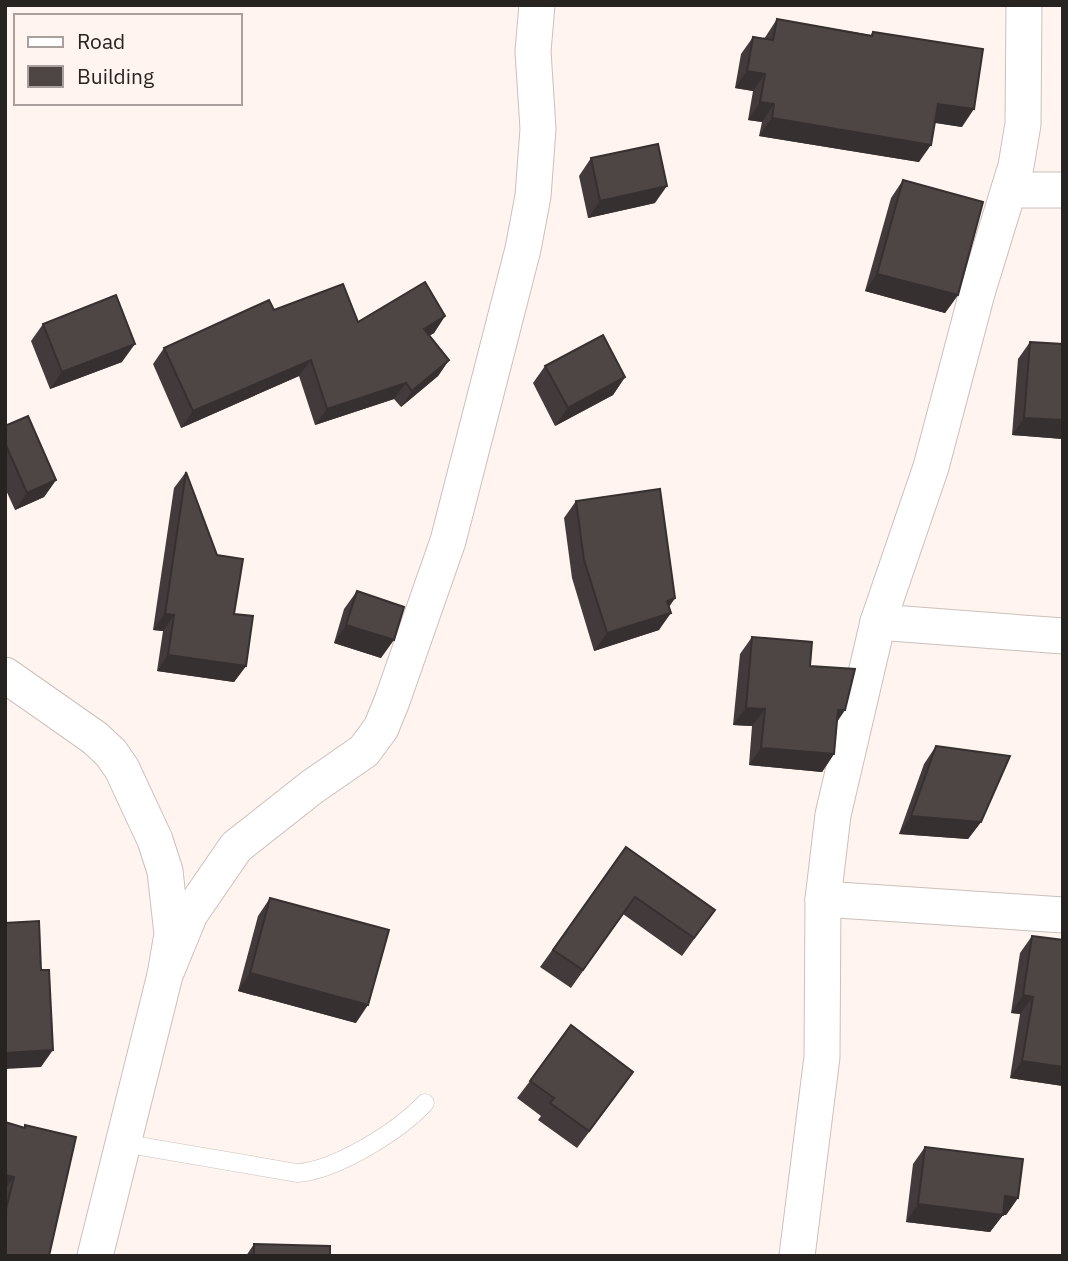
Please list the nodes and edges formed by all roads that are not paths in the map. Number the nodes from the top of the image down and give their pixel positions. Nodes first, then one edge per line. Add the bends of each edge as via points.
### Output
1 (537, 5) edge
2 (1024, 5) edge
3 (1009, 190) junction
4 (1063, 190) edge
5 (878, 622) junction
6 (1063, 636) edge
7 (5, 675) edge
8 (823, 899) junction
9 (1063, 915) edge
10 (164, 975) junction
11 (425, 1103) dead end
12 (122, 1143) junction
13 (95, 1256) edge
14 (797, 1256) edge

1 - 10 street via 533,51 538,129 523,249 448,541 392,701 365,751 236,847 191,914
2 - 3 street via 1023,124
3 - 4 street
3 - 5 street via 931,467
5 - 6 street
5 - 8 street via 833,815
7 - 10 street via 95,738 122,769 165,872 172,934
8 - 9 street
8 - 14 street via 822,1057
10 - 12 street
11 - 12 lane via 350,1157 312,1173
12 - 13 street

